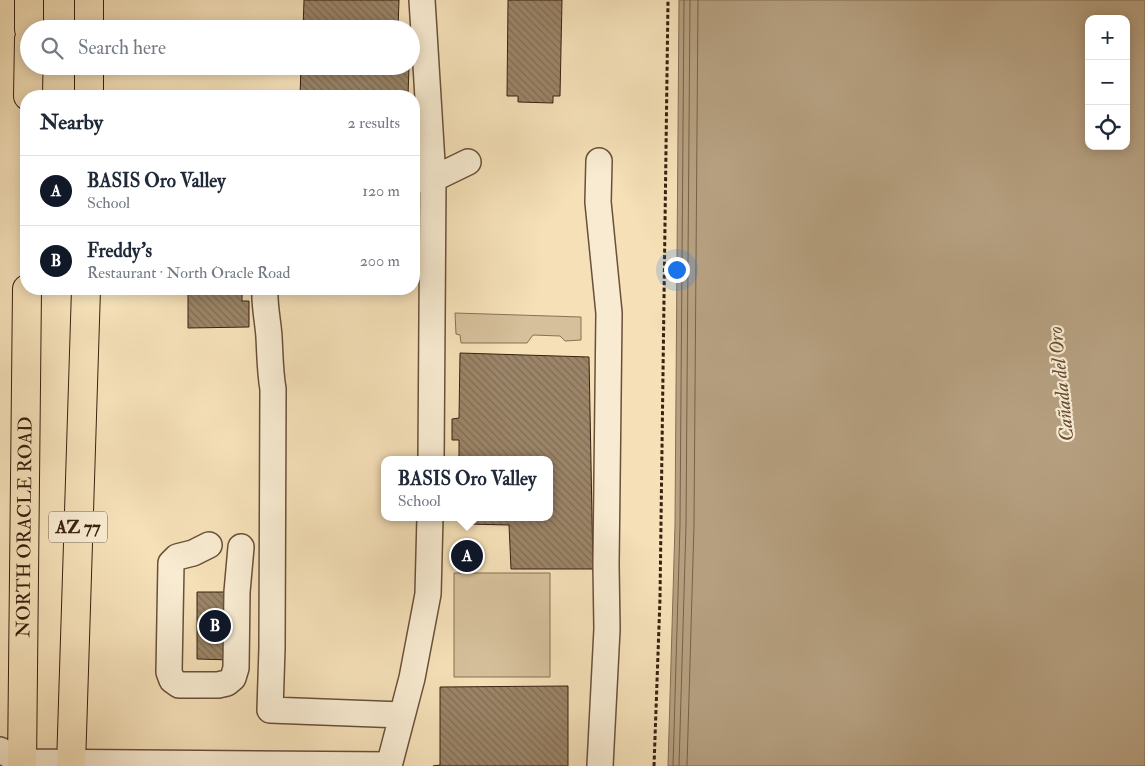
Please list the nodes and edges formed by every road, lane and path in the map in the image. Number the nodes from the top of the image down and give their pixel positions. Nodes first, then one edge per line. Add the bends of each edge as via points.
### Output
1 (29, 0) edge
2 (88, 0) edge
3 (422, 0) edge
4 (668, 0) edge
5 (29, 20) edge
6 (89, 20) edge
7 (28, 75) edge
8 (89, 75) edge
9 (28, 90) edge
10 (89, 90) edge
11 (599, 161) dead end
12 (468, 162) dead end
13 (424, 179) edge
14 (26, 295) edge
15 (86, 295) edge
16 (264, 295) edge
17 (431, 456) edge
18 (430, 521) edge
19 (209, 545) dead end
20 (241, 547) dead end
21 (402, 715) junction
22 (15, 761) edge
23 (71, 764) edge
24 (389, 765) edge
25 (600, 766) edge
26 (654, 766) edge

1 - 5 highway
2 - 6 highway
3 - 13 lane
4 - 26 path via 660,598
7 - 9 highway
8 - 10 highway
11 - 25 lane via 598,202 609,313 607,629
12 - 13 lane
13 - 17 lane
14 - 22 highway, NORTH ORACLE ROAD / AZ 77
15 - 23 highway, AZ 77
16 - 21 lane via 273,389 270,710
18 - 21 lane via 428,594
19 - 20 lane via 177,557 171,563 169,672 179,685 218,685 233,678
21 - 24 lane
22 - 23 lane
23 - 24 lane

